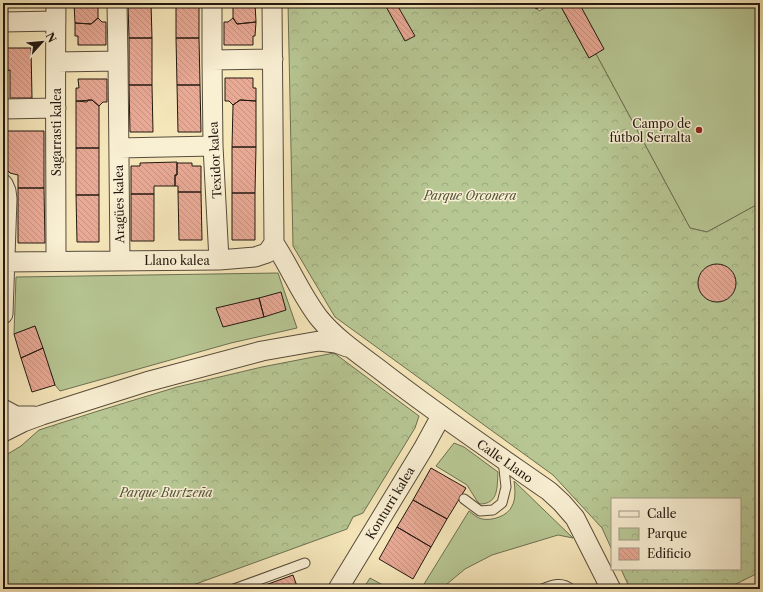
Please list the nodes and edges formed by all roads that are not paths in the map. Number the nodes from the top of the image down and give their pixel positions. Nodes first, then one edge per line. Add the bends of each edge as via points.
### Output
1 (117, 3) edge
2 (212, 3) edge
3 (272, 3) edge
4 (56, 12) edge
5 (3, 22) edge
6 (272, 59) junction
7 (212, 60) junction
8 (118, 61) junction
9 (56, 62) junction
10 (56, 108) junction
11 (3, 109) edge
12 (214, 146) junction
13 (118, 148) junction
14 (3, 184) edge
15 (274, 243) junction
16 (120, 260) junction
17 (219, 260) junction
18 (56, 261) junction
19 (4, 262) edge
20 (309, 303) junction
21 (3, 314) edge
22 (299, 344) junction
23 (350, 348) junction
24 (3, 409) edge
25 (42, 415) junction
26 (441, 416) junction
27 (3, 432) edge
28 (503, 460) junction
29 (464, 499) dead end
30 (305, 563) dead end
31 (234, 589) edge
32 (338, 589) edge
33 (542, 589) edge
34 (571, 589) edge
35 (611, 589) edge

1 - 8 street, Aragües kalea
2 - 7 street, Texidor kalea
3 - 6 street
4 - 5 street
4 - 9 street, Sagarrasti kalea
6 - 7 street
6 - 15 street
7 - 12 street, Texidor kalea
8 - 9 street
8 - 13 street, Aragües kalea
9 - 10 street, Sagarrasti kalea
10 - 11 street
10 - 18 street, Sagarrasti kalea
12 - 13 street, Aragües kalea
12 - 17 street, Texidor kalea
13 - 16 street, Aragües kalea
14 - 19 street via 7,199
15 - 17 street, Llano kalea via 267,252 255,257
15 - 20 street
16 - 17 street, Llano kalea
16 - 18 street, Llano kalea
18 - 19 street, Llano kalea
19 - 21 street
20 - 22 street via 310,329 307,338
20 - 23 street via 332,332
22 - 23 street via 324,342
22 - 25 street via 262,351 146,382
23 - 26 street, Calle Llano
24 - 25 street via 16,416
25 - 27 street
26 - 28 street, Calle Llano
26 - 32 street, Konturri kalea
28 - 29 lane via 506,487 502,503 493,510 480,511
28 - 35 street, Calle Llano via 549,491 575,518
30 - 31 lane
33 - 34 lane via 564,584

